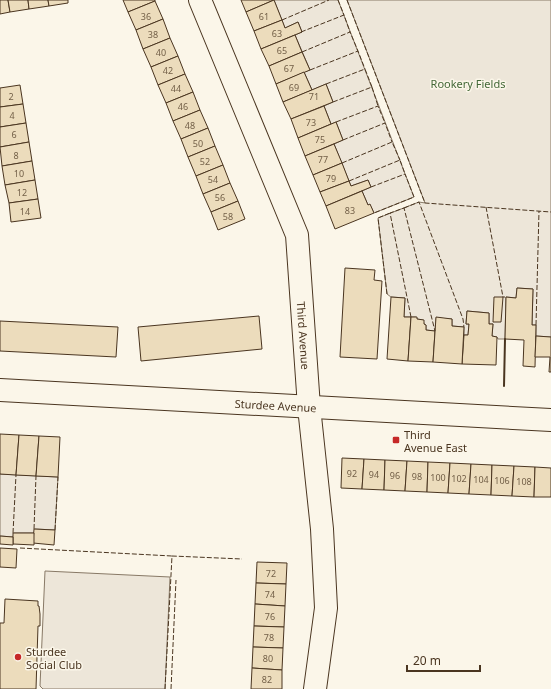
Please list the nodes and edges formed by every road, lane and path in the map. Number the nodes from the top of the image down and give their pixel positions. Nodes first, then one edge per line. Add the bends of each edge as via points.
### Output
1 (200, 0) edge
2 (0, 390) edge
3 (309, 407) junction
4 (551, 420) edge
5 (315, 689) edge

1 - 3 street, Third Avenue via 297,235
2 - 3 street, Sturdee Avenue
3 - 4 street, Sturdee Avenue
3 - 5 street, Third Avenue via 322,529 326,608

